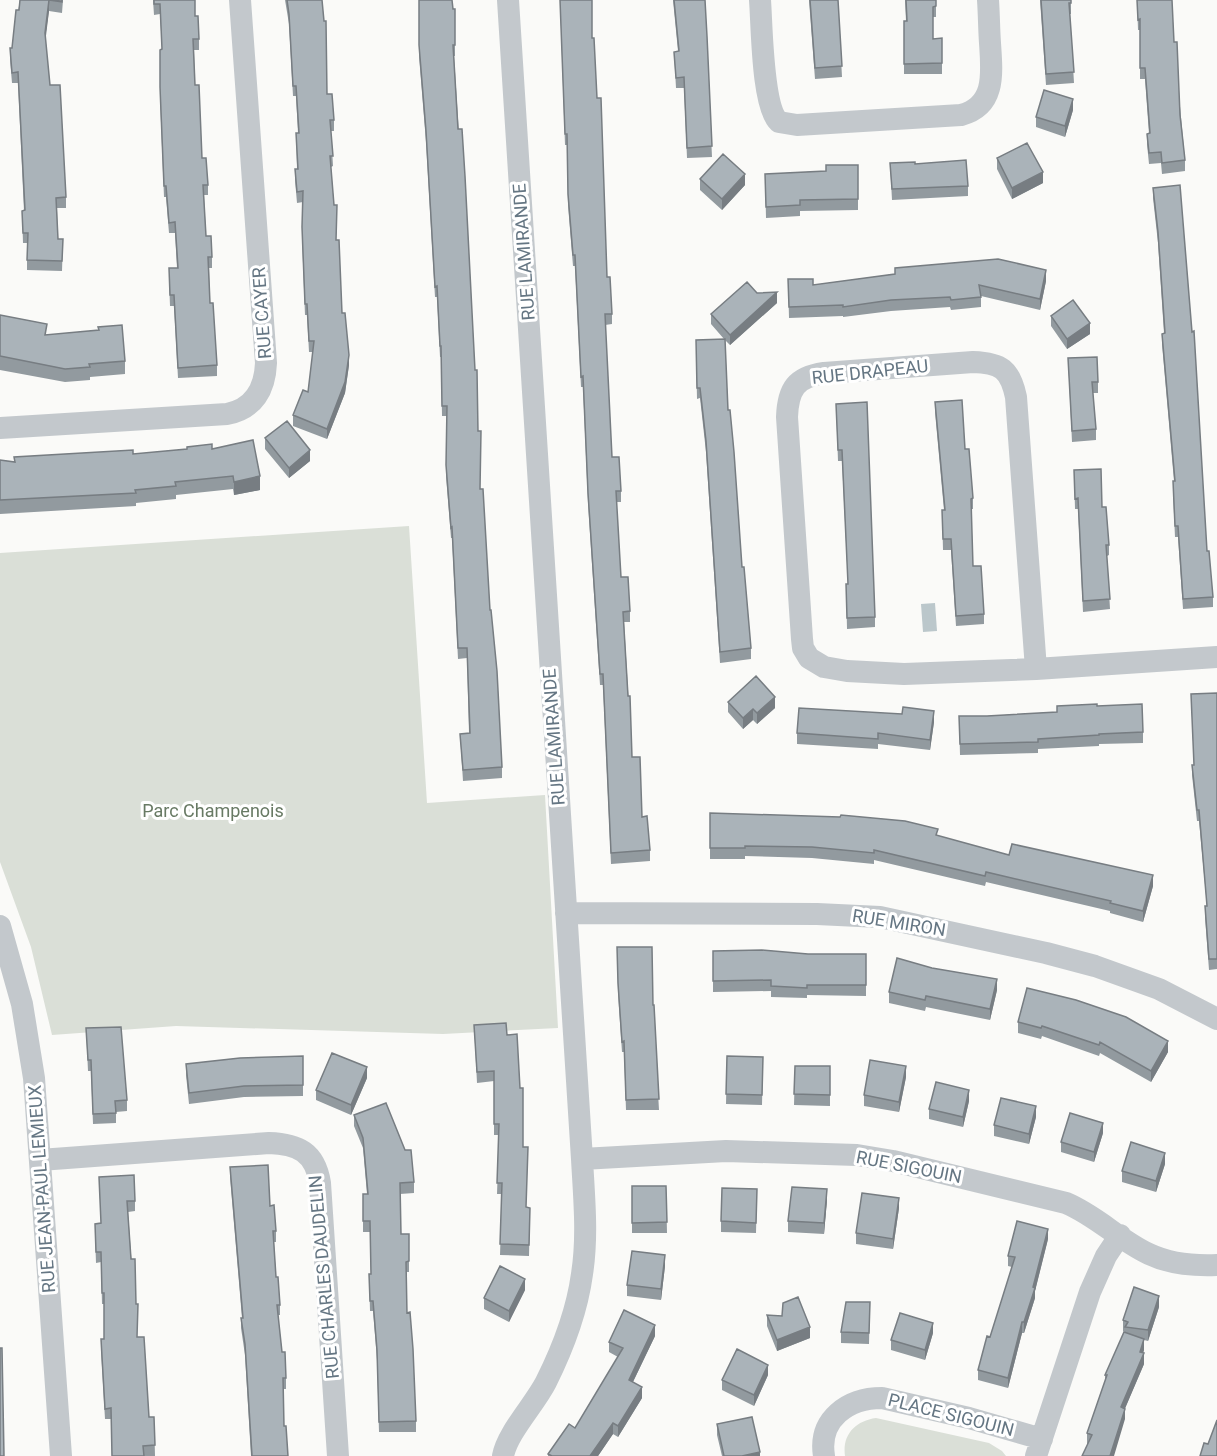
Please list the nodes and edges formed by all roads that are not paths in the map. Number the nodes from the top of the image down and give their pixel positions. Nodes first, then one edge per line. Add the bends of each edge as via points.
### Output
1 (240, 0) edge
2 (508, 0) edge
3 (760, 0) edge
4 (987, 0) edge
5 (0, 428) edge
6 (1217, 657) edge
7 (1036, 669) junction
8 (566, 913) junction
9 (0, 926) edge
10 (1217, 1019) edge
11 (40, 1160) junction
12 (582, 1160) junction
13 (1120, 1235) junction
14 (1217, 1265) edge
15 (1039, 1447) edge
16 (60, 1456) edge
17 (338, 1456) edge
18 (503, 1456) edge
19 (824, 1456) edge

1 - 5 street, RUE CAYER via 266,363 259,394 239,411 217,416
2 - 8 street, RUE LAMIRANDE
3 - 4 street via 771,110 779,122 797,125 961,115 975,109 986,98 991,76
6 - 7 street, RUE DRAPEAU
7 - 7 street, RUE DRAPEAU via 1016,397 1009,374 992,363 974,362 824,373 800,381 788,400 787,417 802,639 809,658 834,669 904,674
8 - 10 street, RUE MIRON via 880,917 1084,963 1159,989
8 - 12 street, RUE LAMIRANDE
9 - 11 street, RUE JEAN-PAUL LEMIEUX via 31,1050
11 - 16 street, RUE JEAN-PAUL LEMIEUX
11 - 17 street, RUE CHARLES DAUDELIN via 269,1143 290,1145 305,1153 316,1168 320,1183
12 - 13 street, RUE SIGOUIN via 726,1151 866,1156 1052,1199 1089,1214
12 - 18 street, RUE LAMIRANDE via 584,1253 576,1304 546,1382 507,1441
13 - 14 street, RUE SIGOUIN via 1161,1259
13 - 15 street, PLACE SIGOUIN via 1090,1292
15 - 19 street, PLACE SIGOUIN via 959,1416 872,1398 849,1405 833,1419 824,1437

